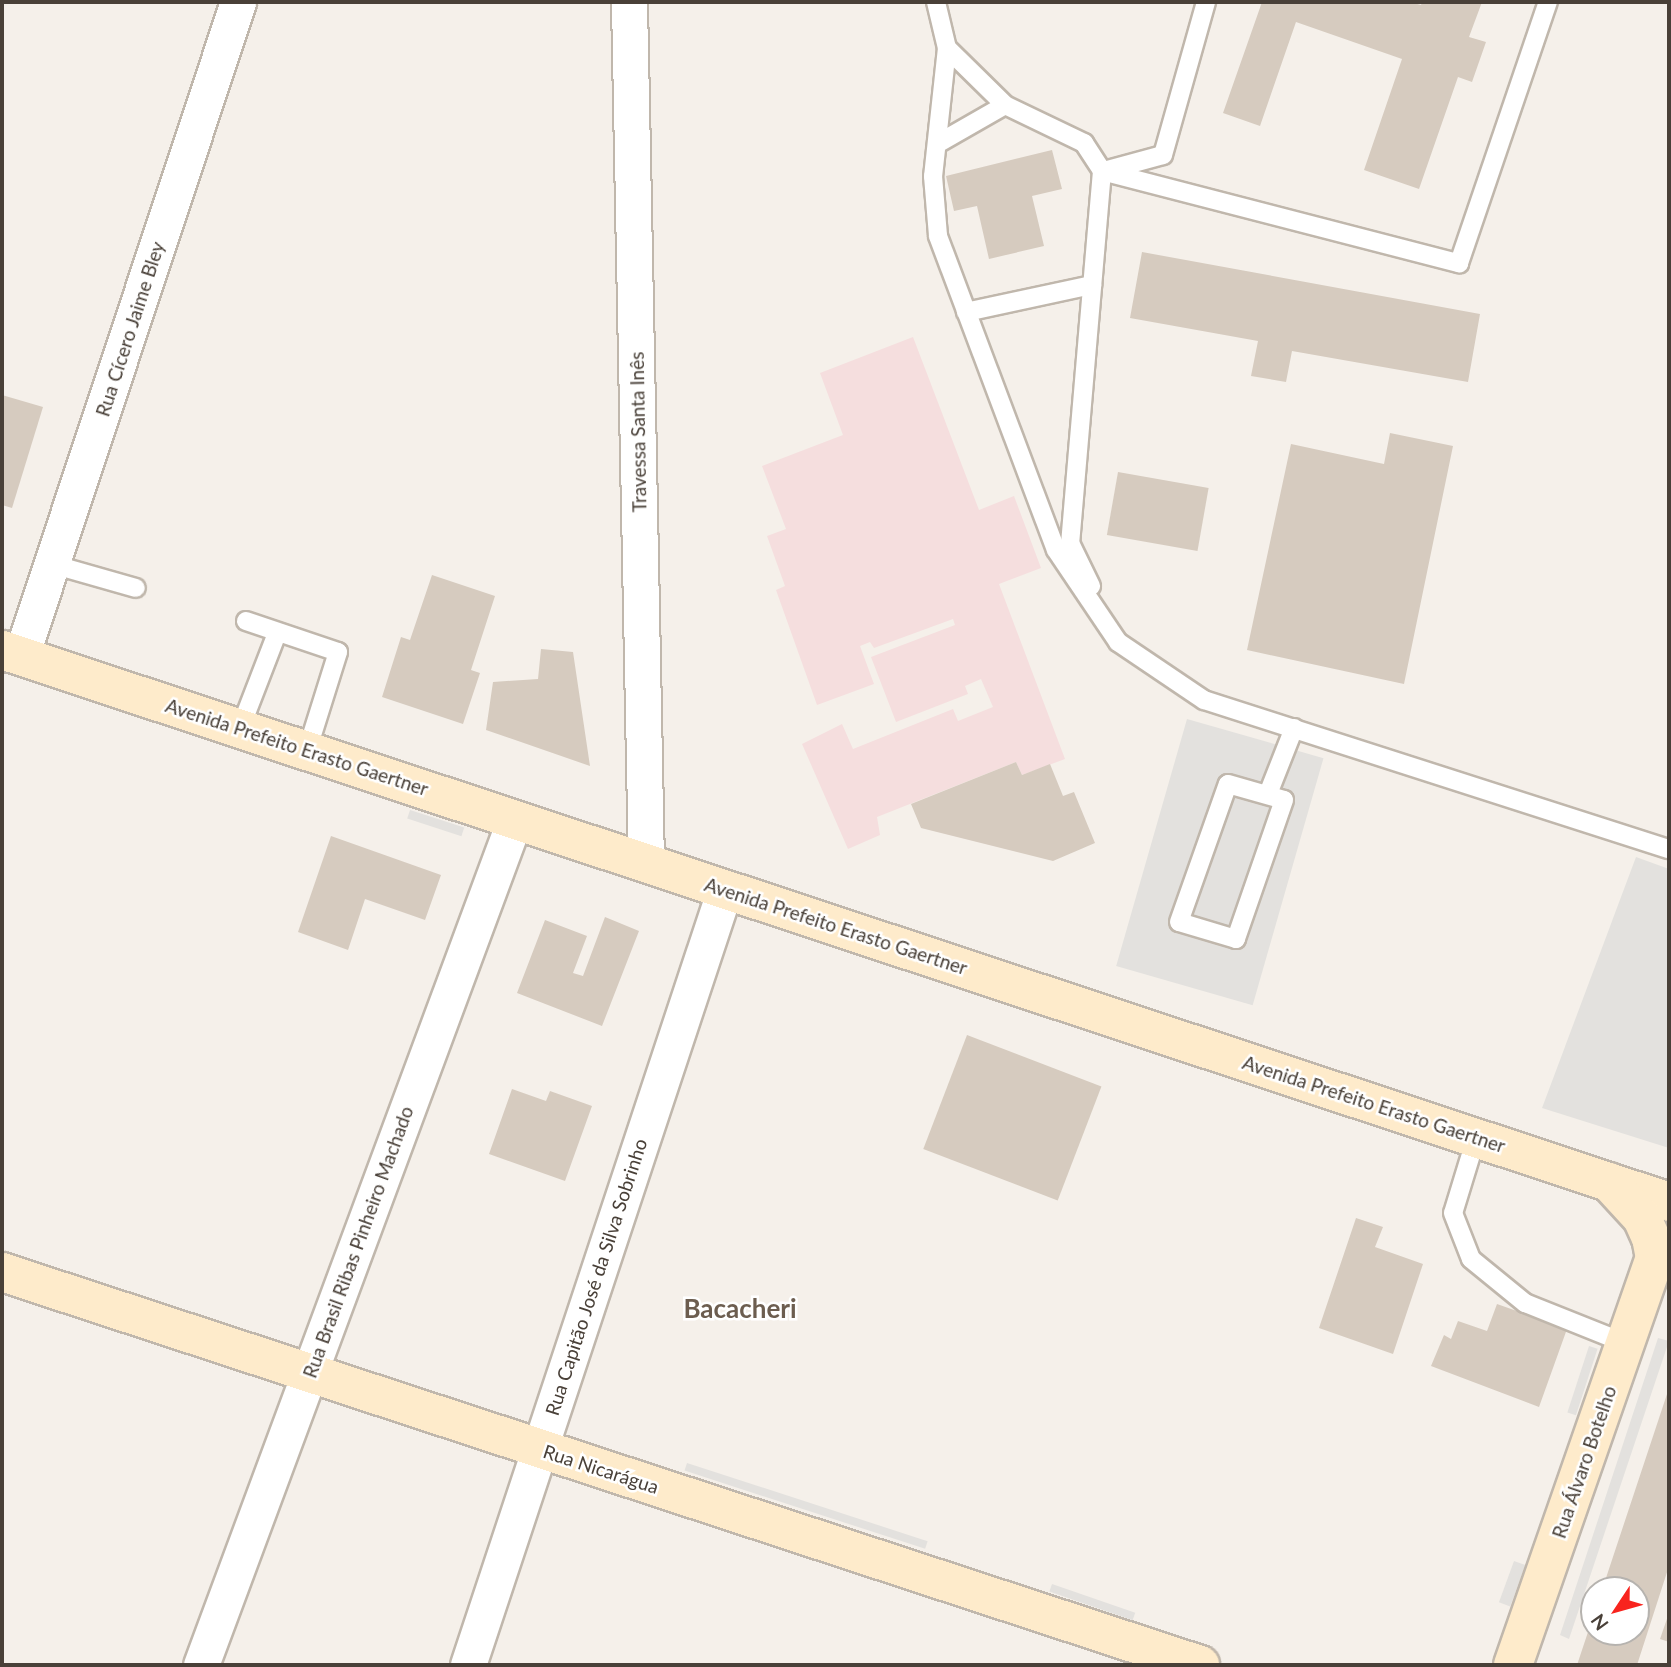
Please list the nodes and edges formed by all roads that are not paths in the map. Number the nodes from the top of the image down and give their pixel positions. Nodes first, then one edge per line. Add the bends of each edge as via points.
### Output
1 (238, 2) edge
2 (629, 2) edge
3 (936, 2) edge
4 (1206, 2) edge
5 (1548, 2) edge
6 (947, 48) junction
7 (1005, 105) junction
8 (937, 144) junction
9 (1102, 172) junction
10 (1092, 285) junction
11 (966, 312) junction
12 (52, 564) junction
13 (136, 588) dead end
14 (246, 621) dead end
15 (277, 633) junction
16 (1118, 642) junction
17 (11, 653) edge
18 (1294, 728) junction
19 (240, 729) junction
20 (307, 751) junction
21 (1268, 794) junction
22 (515, 819) junction
23 (1669, 849) edge
24 (646, 863) junction
25 (725, 889) junction
26 (1476, 1138) junction
27 (1608, 1182) junction
28 (1669, 1202) edge
29 (1662, 1253) edge
30 (2, 1272) edge
31 (1625, 1343) junction
32 (309, 1373) junction
33 (540, 1449) junction
34 (201, 1665) edge
35 (468, 1665) edge
36 (1200, 1665) edge
37 (1513, 1665) edge

1 - 12 street, Rua Cícero Jaime Bley
2 - 24 street, Travessa Santa Inês
3 - 6 lane
4 - 9 lane via 1163,155
5 - 9 lane via 1459,263
6 - 7 lane
6 - 8 lane
7 - 8 lane
7 - 9 lane via 1084,143
8 - 11 lane via 933,176 938,236
9 - 10 lane
10 - 11 lane
10 - 16 lane via 1070,543
11 - 16 lane via 1056,550
12 - 13 lane
12 - 17 street, Rua Cícero Jaime Bley
14 - 15 lane
15 - 19 lane
15 - 20 lane via 338,652
16 - 18 lane via 1204,700
17 - 19 main road, Avenida Prefeito Erasto Gaertner
18 - 21 lane
18 - 23 lane
19 - 20 main road, Avenida Prefeito Erasto Gaertner
20 - 22 main road, Avenida Prefeito Erasto Gaertner
21 - 21 lane via 1284,800 1236,939 1179,922 1228,784
22 - 24 main road, Avenida Prefeito Erasto Gaertner
22 - 32 street, Rua Brasil Ribas Pinheiro Machado
24 - 25 main road, Avenida Prefeito Erasto Gaertner
25 - 26 main road, Avenida Prefeito Erasto Gaertner
25 - 33 street, Rua Capitão José da Silva Sobrinho
26 - 27 main road, Avenida Prefeito Erasto Gaertner
26 - 31 lane via 1453,1213 1471,1259 1525,1303
27 - 28 main road, Avenida Prefeito Erasto Gaertner
27 - 29 main road, Rua Álvaro Botelho via 1642,1218
29 - 31 main road, Rua Álvaro Botelho
30 - 32 main road, Rua Nicarágua
31 - 37 main road, Rua Álvaro Botelho
32 - 33 main road, Rua Nicarágua
32 - 34 street, Rua Brasil Ribas Pinheiro Machado
33 - 35 street, Rua Capitão José da Silva Sobrinho
33 - 36 main road, Rua Nicarágua

